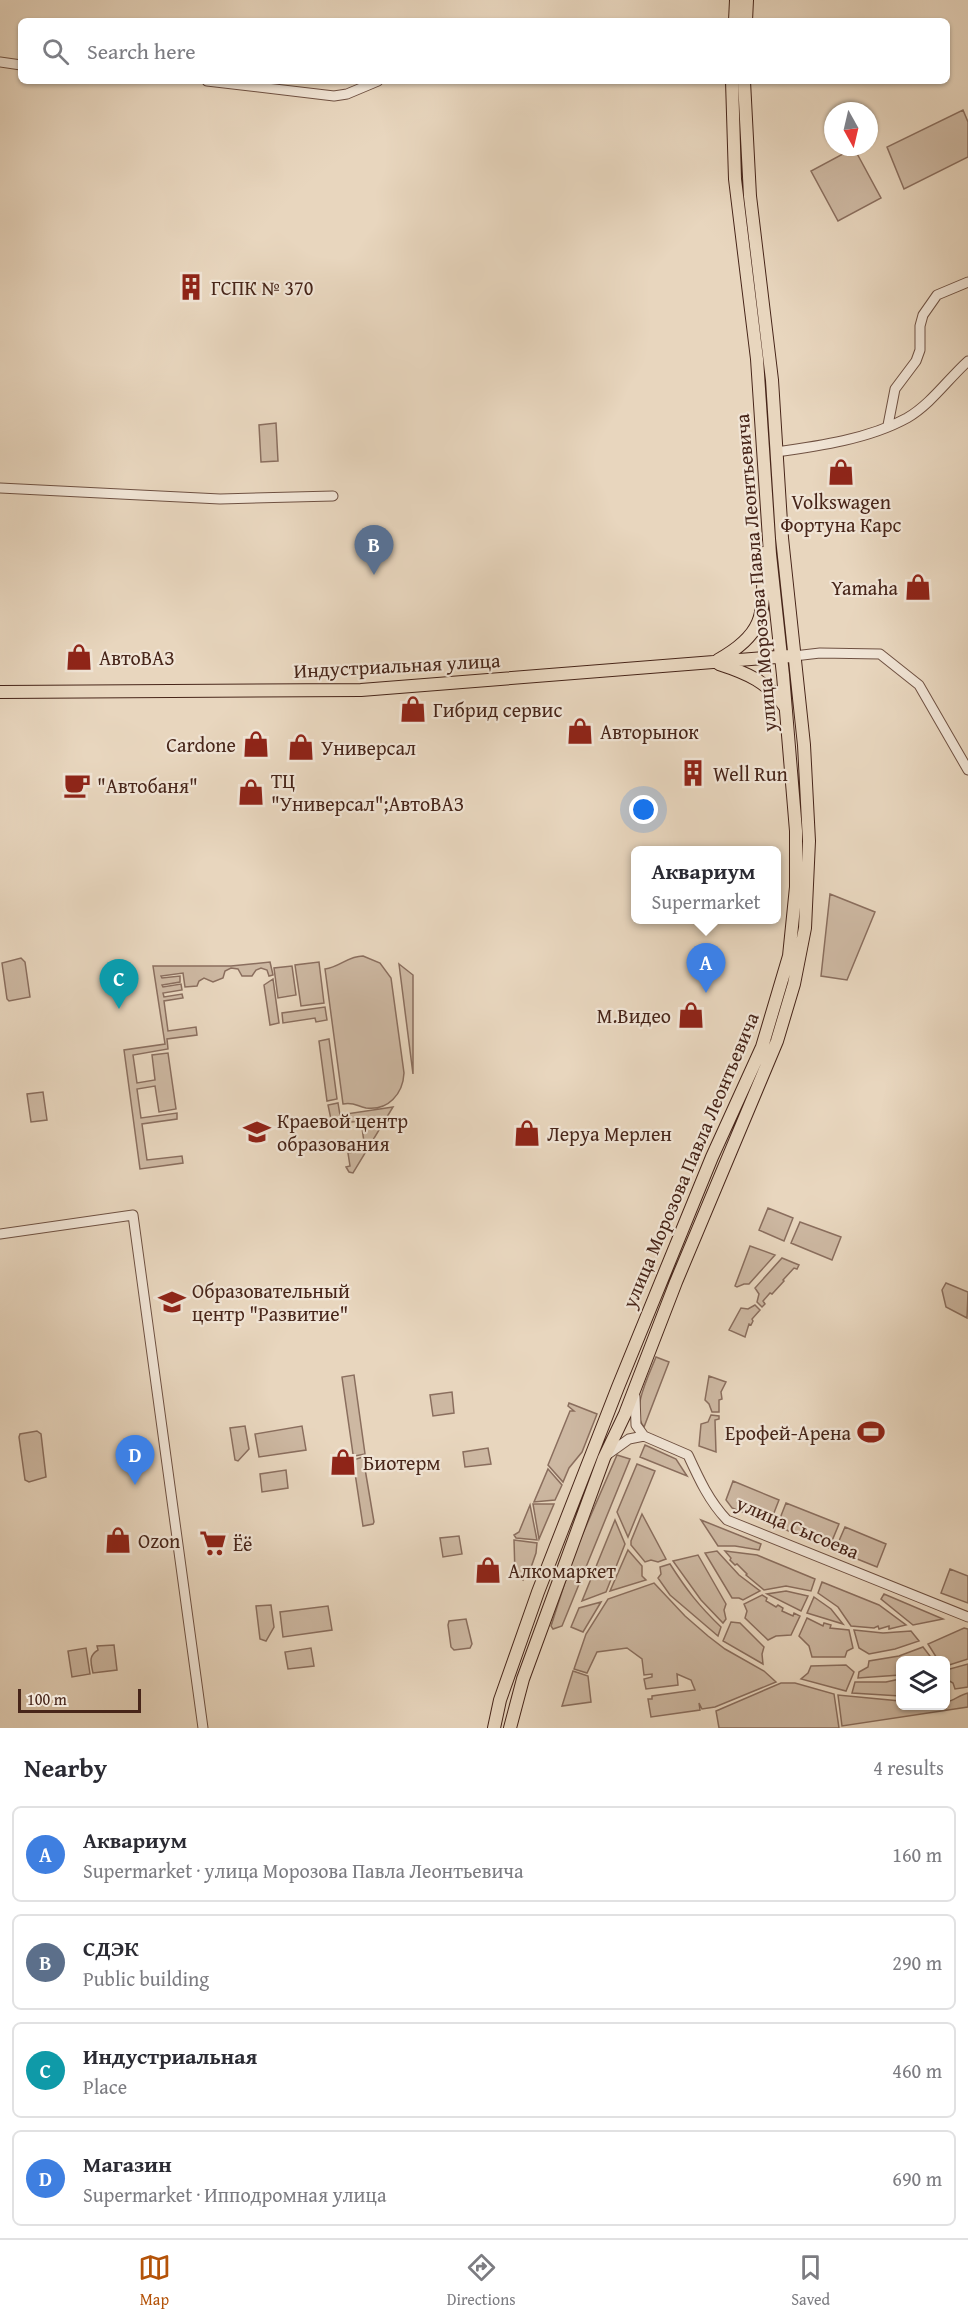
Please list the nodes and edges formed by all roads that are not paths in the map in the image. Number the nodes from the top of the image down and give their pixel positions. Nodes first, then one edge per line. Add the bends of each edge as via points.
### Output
1 (736, 0) edge
2 (747, 0) edge
3 (735, 18) edge
4 (746, 18) edge
5 (0, 62) edge
6 (18, 65) edge
7 (234, 84) edge
8 (370, 84) edge
9 (732, 84) edge
10 (744, 84) edge
11 (968, 282) edge
12 (968, 361) edge
13 (888, 425) junction
14 (776, 452) junction
15 (0, 488) edge
16 (333, 496) dead end
17 (766, 510) junction
18 (794, 656) junction
19 (781, 657) junction
20 (715, 662) junction
21 (0, 692) edge
22 (789, 740) junction
23 (968, 770) edge
24 (0, 1234) edge
25 (635, 1386) junction
26 (644, 1436) junction
27 (604, 1458) junction
28 (968, 1617) edge
29 (203, 1728) edge
30 (493, 1728) edge
31 (510, 1728) edge

1 - 3 main road
2 - 4 main road
5 - 6 street
7 - 8 street via 340,96
9 - 17 main road, улица Морозова Павла Леонтьевича via 735,179 757,359
10 - 14 main road, улица Морозова Павла Леонтьевича via 750,196 768,338
11 - 13 street via 938,295 923,315 920,350 896,389
12 - 13 street via 908,417
13 - 14 street
14 - 18 main road, улица Морозова Павла Леонтьевича
15 - 16 street via 220,499
17 - 19 main road, улица Морозова Павла Леонтьевича
17 - 20 main road via 760,620 746,641
18 - 19 main road, Индустриальная улица
18 - 23 street via 880,654 919,685
18 - 25 main road, улица Морозова Павла Леонтьевича via 809,841 801,956 773,1051
19 - 20 main road, Индустриальная улица
19 - 22 main road, улица Морозова Павла Леонтьевича
20 - 21 main road, Индустриальная улица via 360,690
20 - 22 main road via 749,675 775,692 786,708
22 - 30 main road, улица Морозова Павла Леонтьевича via 796,887 789,956 780,990 762,1047 681,1231 556,1546
24 - 29 street via 133,1215
25 - 26 street via 636,1425
25 - 27 main road, улица Морозова Павла Леонтьевича
26 - 27 street via 629,1439
26 - 28 street, улица Сысоева via 688,1455 700,1482 728,1520
27 - 31 main road, улица Морозова Павла Леонтьевича

